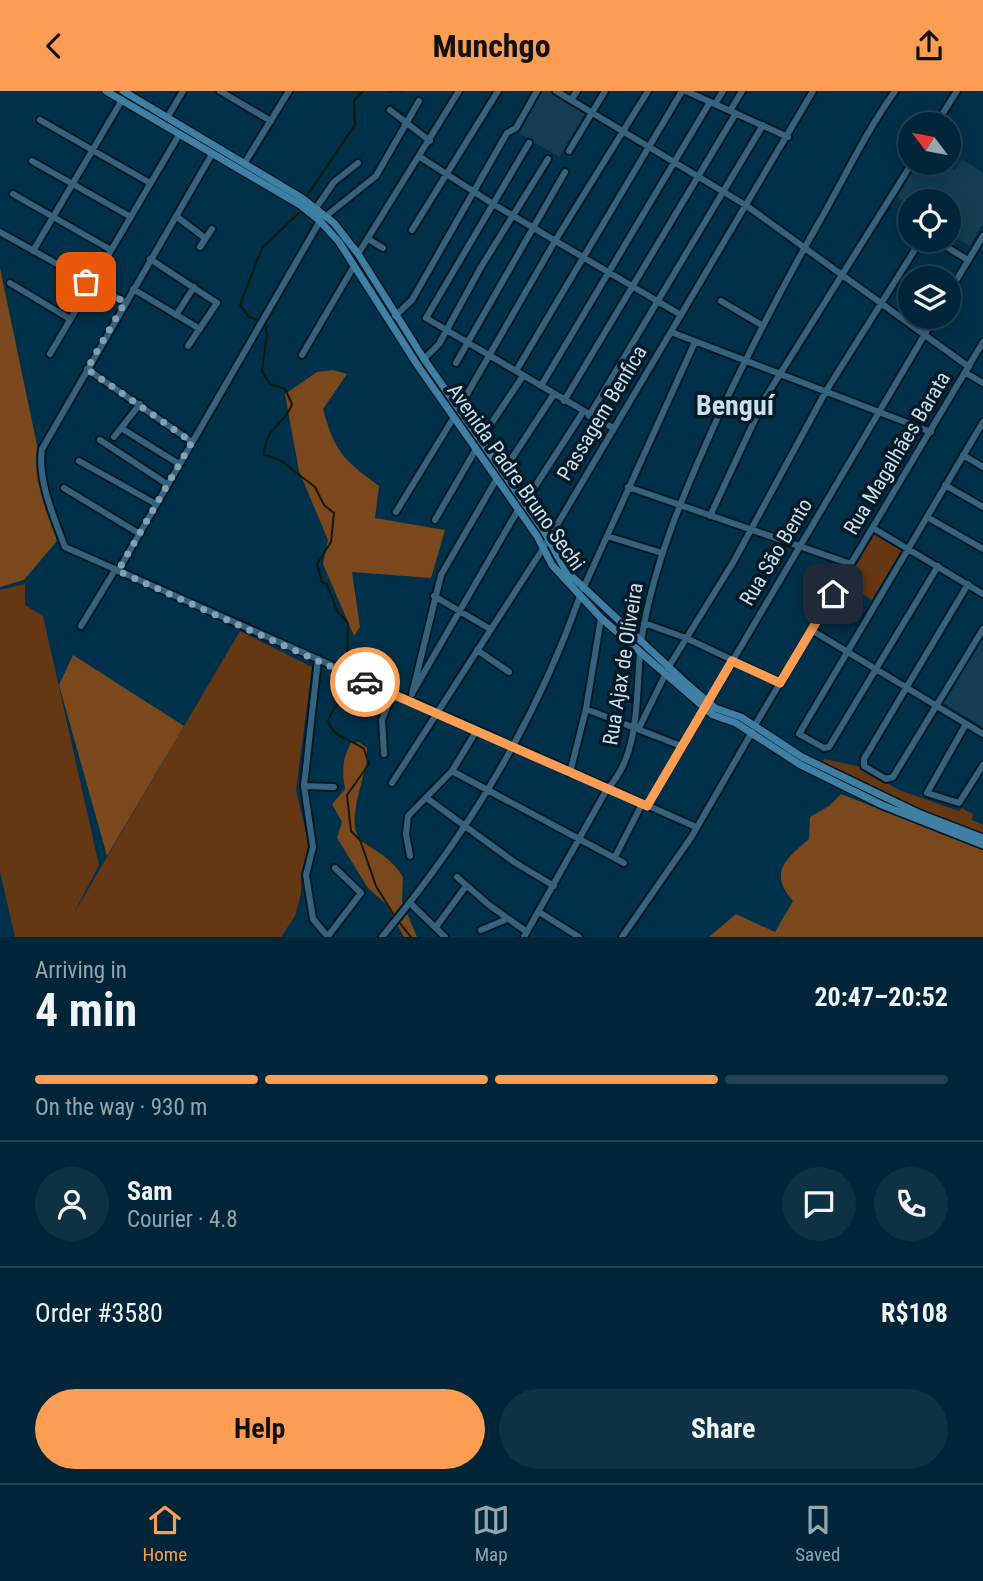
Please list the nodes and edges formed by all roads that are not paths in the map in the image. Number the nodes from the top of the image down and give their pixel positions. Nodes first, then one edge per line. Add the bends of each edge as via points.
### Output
1 (106, 91) edge
2 (183, 91) edge
3 (220, 91) edge
4 (289, 91) edge
5 (459, 91) edge
6 (498, 91) edge
7 (537, 91) edge
8 (556, 91) edge
9 (577, 91) edge
10 (605, 91) edge
11 (648, 91) edge
12 (684, 91) edge
13 (723, 91) edge
14 (742, 91) edge
15 (813, 91) edge
16 (895, 91) edge
17 (957, 91) edge
18 (129, 92) edge
19 (122, 100) junction
20 (571, 100) junction
21 (419, 101) dead end
22 (712, 103) junction
23 (390, 110) dead end
24 (733, 112) junction
25 (944, 112) edge
26 (592, 113) junction
27 (167, 117) junction
28 (40, 120) dead end
29 (271, 121) junction
30 (407, 124) junction
31 (763, 125) junction
32 (624, 132) junction
33 (179, 135) junction
34 (788, 137) junction
35 (430, 141) junction
36 (529, 143) dead end
37 (650, 146) junction
38 (92, 150) junction
39 (569, 151) dead end
40 (212, 154) junction
41 (420, 157) junction
42 (548, 159) dead end
43 (32, 161) dead end
44 (674, 161) junction
45 (358, 163) dead end
46 (244, 164) junction
47 (565, 172) dead end
48 (448, 175) junction
49 (905, 175) edge
50 (699, 176) junction
51 (150, 183) junction
52 (72, 184) junction
53 (472, 191) junction
54 (723, 191) junction
55 (13, 194) dead end
56 (493, 204) junction
57 (747, 206) junction
58 (316, 208) junction
59 (131, 216) junction
60 (176, 216) junction
61 (512, 216) junction
62 (53, 217) junction
63 (321, 220) junction
64 (532, 227) junction
65 (212, 229) dead end
66 (412, 230) dead end
67 (0, 232) edge
68 (983, 236) edge
69 (205, 239) junction
70 (368, 239) junction
71 (555, 241) junction
72 (200, 247) dead end
73 (383, 248) dead end
74 (804, 249) junction
75 (111, 250) junction
76 (33, 251) junction
77 (914, 252) edge
78 (955, 252) edge
79 (358, 254) junction
80 (582, 258) junction
81 (150, 259) junction
82 (968, 260) junction
83 (354, 266) junction
84 (608, 272) junction
85 (961, 272) edge
86 (841, 277) junction
87 (10, 283) dead end
88 (91, 284) junction
89 (194, 287) junction
90 (631, 287) junction
91 (133, 289) junction
92 (721, 300) dead end
93 (125, 302) junction
94 (656, 302) junction
95 (882, 305) junction
96 (176, 315) junction
97 (681, 315) junction
98 (395, 316) junction
99 (70, 319) junction
100 (763, 326) junction
101 (200, 329) junction
102 (928, 329) edge
103 (447, 330) junction
104 (671, 332) junction
105 (925, 334) junction
106 (467, 342) junction
107 (695, 342) junction
108 (983, 342) edge
109 (188, 345) dead end
110 (50, 354) dead end
111 (980, 354) edge
112 (302, 355) dead end
113 (491, 356) junction
114 (424, 359) junction
115 (745, 362) junction
116 (456, 363) dead end
117 (87, 369) junction
118 (968, 370) junction
119 (516, 371) junction
120 (780, 375) junction
121 (523, 376) junction
122 (983, 383) edge
123 (541, 386) junction
124 (826, 391) junction
125 (554, 394) junction
126 (564, 401) junction
127 (140, 404) junction
128 (459, 408) junction
129 (879, 411) junction
130 (586, 414) junction
131 (454, 417) junction
132 (982, 425) edge
133 (121, 428) junction
134 (612, 428) junction
135 (931, 432) junction
136 (114, 437) dead end
137 (481, 439) junction
138 (100, 440) dead end
139 (192, 442) junction
140 (476, 449) junction
141 (964, 455) junction
142 (79, 461) dead end
143 (179, 464) junction
144 (983, 467) edge
145 (503, 472) junction
146 (496, 480) junction
147 (167, 484) junction
148 (945, 485) junction
149 (628, 487) junction
150 (64, 488) dead end
151 (525, 502) junction
152 (156, 504) junction
153 (678, 506) junction
154 (983, 507) edge
155 (518, 510) junction
156 (396, 512) dead end
157 (710, 516) junction
158 (927, 516) junction
159 (435, 520) dead end
160 (752, 528) junction
161 (873, 528) junction
162 (140, 534) junction
163 (607, 536) junction
164 (548, 537) junction
165 (800, 545) junction
166 (544, 547) junction
167 (907, 548) junction
168 (983, 549) edge
169 (662, 553) junction
170 (851, 564) junction
171 (937, 566) junction
172 (116, 571) junction
173 (968, 584) junction
174 (582, 592) junction
175 (983, 594) edge
176 (434, 596) junction
177 (460, 612) junction
178 (601, 618) junction
179 (644, 623) junction
180 (81, 626) dead end
181 (491, 629) junction
182 (983, 629) edge
183 (813, 631) junction
184 (686, 638) junction
185 (641, 643) junction
186 (477, 650) junction
187 (846, 652) junction
188 (640, 653) junction
189 (318, 659) junction
190 (732, 661) junction
191 (877, 670) junction
192 (667, 671) junction
193 (509, 672) dead end
194 (780, 683) junction
195 (906, 688) junction
196 (392, 694) junction
197 (412, 694) junction
198 (409, 701) junction
199 (705, 705) junction
200 (937, 706) junction
201 (586, 709) junction
202 (437, 712) junction
203 (967, 724) junction
204 (636, 727) junction
205 (753, 729) junction
206 (477, 730) junction
207 (983, 734) edge
208 (515, 746) junction
209 (681, 746) junction
210 (384, 754) dead end
211 (983, 765) edge
212 (452, 771) junction
213 (570, 773) junction
214 (392, 783) dead end
215 (304, 786) junction
216 (334, 787) dead end
217 (607, 789) junction
218 (487, 792) junction
219 (428, 799) junction
220 (644, 805) junction
221 (465, 827) junction
222 (696, 827) junction
223 (983, 838) edge
224 (579, 840) junction
225 (983, 845) edge
226 (410, 856) dead end
227 (615, 857) junction
228 (624, 863) dead end
229 (335, 868) dead end
230 (457, 877) dead end
231 (466, 886) junction
232 (554, 886) junction
233 (411, 904) junction
234 (539, 912) junction
235 (506, 919) junction
236 (436, 927) junction
237 (481, 930) dead end
238 (526, 934) edge
239 (328, 937) edge
240 (382, 937) edge
241 (445, 937) edge
242 (579, 937) edge
243 (622, 937) edge

1 - 19 main road, Avenida Padre Bruno Sechi
2 - 27 street
3 - 29 street
4 - 29 street
5 - 35 street
6 - 48 street
7 - 53 street
8 - 20 street
9 - 20 street
10 - 26 street
11 - 32 street
12 - 22 street
12 - 37 street
13 - 22 street
14 - 24 street
15 - 34 street, Passagem Benfica
16 - 74 street, Rua Ajax de Oliveira
17 - 25 street
18 - 27 main road, Avenida Padre Bruno Sechi
19 - 33 main road, Avenida Padre Bruno Sechi
19 - 38 street
20 - 26 street
21 - 30 street
22 - 24 street
22 - 44 street
23 - 30 street
24 - 31 street
24 - 50 street
26 - 32 street
26 - 39 street
27 - 46 main road, Avenida Padre Bruno Sechi
28 - 38 street
29 - 46 street
30 - 35 street
30 - 63 street via 376,176
31 - 34 street
31 - 54 street
32 - 37 street
32 - 71 street
33 - 40 main road, Avenida Padre Bruno Sechi
33 - 51 street
34 - 57 street, Passagem Benfica
35 - 41 street
36 - 56 street
37 - 44 street
37 - 80 street
38 - 51 street
38 - 52 street
40 - 60 street
40 - 63 main road, Avenida Padre Bruno Sechi
41 - 48 street
41 - 70 street
42 - 61 street
43 - 52 street
44 - 50 street
44 - 84 street
45 - 58 street via 334,182
46 - 58 main road, Avenida Padre Bruno Sechi
47 - 64 street
48 - 53 street
48 - 66 street
49 - 86 street
50 - 54 street
50 - 90 street
51 - 59 street
52 - 59 street
52 - 62 street
53 - 56 street
53 - 98 street via 412,300
54 - 57 street
54 - 94 street
55 - 62 street
56 - 61 street
56 - 103 street via 427,315
57 - 74 street
57 - 97 street, Passagem Benfica
58 - 63 main road, Avenida Padre Bruno Sechi
59 - 75 street
60 - 69 street
60 - 81 street
61 - 64 street
61 - 103 street
62 - 75 street
62 - 76 street
63 - 79 main road, Avenida Padre Bruno Sechi
63 - 83 main road, Avenida Padre Bruno Sechi
63 - 139 street
64 - 71 street
64 - 106 street
65 - 69 street
67 - 76 street
68 - 82 street
69 - 72 street
70 - 73 street
70 - 79 street
71 - 80 street
71 - 113 street
74 - 86 street
74 - 100 street, Rua Ajax de Oliveira
75 - 88 street
76 - 88 street
77 - 95 street
78 - 82 street
79 - 98 main road, Avenida Padre Bruno Sechi
80 - 84 street
80 - 119 street
81 - 89 street
81 - 91 street
82 - 85 street
83 - 112 street
83 - 131 main road, Avenida Padre Bruno Sechi
84 - 90 street
84 - 123 street
86 - 95 street
86 - 120 street
87 - 99 street
88 - 93 street
88 - 99 street
89 - 96 street
89 - 101 street via 217,304
90 - 94 street
90 - 126 street
91 - 93 street
91 - 96 street
92 - 100 street
93 - 117 street
94 - 97 street
94 - 130 street
95 - 105 street
95 - 124 street
96 - 101 street
97 - 104 street, Passagem Benfica
98 - 114 main road, Avenida Padre Bruno Sechi
99 - 110 street
100 - 115 street, Rua Ajax de Oliveira
101 - 109 street
102 - 105 street, Rua São Bento
103 - 106 street
103 - 114 street
104 - 107 street
104 - 134 street, Passagem Benfica
105 - 118 street
105 - 129 street, Rua São Bento
106 - 113 street
106 - 116 street
107 - 115 street
107 - 149 street
108 - 111 street, Rua Magalhães Barata
111 - 118 street, Rua Magalhães Barata
113 - 119 street
113 - 128 street
114 - 128 main road, Avenida Padre Bruno Sechi
115 - 120 street
115 - 153 street, Rua Ajax de Oliveira
117 - 127 street
117 - 172 street via 44,444 40,460 65,547
118 - 122 street
118 - 135 street, Rua Magalhães Barata
119 - 121 street
120 - 124 street
120 - 157 street
121 - 123 street
121 - 137 street
123 - 125 street
124 - 129 street
124 - 160 street
125 - 126 street
125 - 145 street
126 - 130 street
127 - 133 street
127 - 139 street
128 - 137 main road, Avenida Padre Bruno Sechi
129 - 135 street
129 - 165 street, Rua São Bento
130 - 134 street
130 - 151 street
131 - 140 main road, Avenida Padre Bruno Sechi
131 - 156 street
132 - 141 street
133 - 136 street
133 - 143 street
134 - 164 street, Passagem Benfica
135 - 161 street, Rua Magalhães Barata
137 - 145 main road, Avenida Padre Bruno Sechi
138 - 147 street
139 - 143 street
140 - 146 main road, Avenida Padre Bruno Sechi
140 - 159 street
141 - 144 street
141 - 148 street
142 - 152 street
143 - 147 street
145 - 151 main road, Avenida Padre Bruno Sechi
146 - 155 main road, Avenida Padre Bruno Sechi
146 - 176 street via 441,575
147 - 152 street
148 - 154 street
148 - 158 street
149 - 153 street
149 - 163 street
150 - 162 street
151 - 164 main road, Avenida Padre Bruno Sechi
152 - 162 street
153 - 157 street
153 - 169 street, Rua Ajax de Oliveira
155 - 166 main road, Avenida Padre Bruno Sechi
155 - 177 street
157 - 160 street
158 - 167 street
158 - 168 street
160 - 165 street
160 - 184 street
161 - 167 street
161 - 170 street, Rua Magalhães Barata
162 - 172 street
163 - 169 street
163 - 174 street
164 - 166 street, Passagem Benfica
164 - 174 main road, Avenida Padre Bruno Sechi via 558,560
165 - 170 street
165 - 190 street, Rua São Bento
166 - 174 main road, Avenida Padre Bruno Sechi via 560,575
166 - 181 street, Passagem Benfica
167 - 171 street
167 - 187 street
169 - 179 street, Rua Ajax de Oliveira
170 - 183 street, Rua Magalhães Barata
171 - 173 street
171 - 191 street
172 - 180 street
172 - 189 street
173 - 175 street
173 - 195 street
174 - 178 main road, Avenida Padre Bruno Sechi
174 - 185 main road, Avenida Padre Bruno Sechi
174 - 208 street
176 - 177 street
176 - 197 street
177 - 181 street
177 - 197 street
178 - 188 main road, Avenida Padre Bruno Sechi
178 - 201 street
179 - 184 street
179 - 185 street, Rua Ajax de Oliveira
181 - 186 street, Passagem Benfica
182 - 200 street
183 - 187 street
183 - 194 street, Rua Magalhães Barata
184 - 190 street
184 - 192 street
185 - 188 main road, Rua Ajax de Oliveira
185 - 192 main road, Avenida Padre Bruno Sechi
186 - 193 street
186 - 202 street, Passagem Benfica
187 - 191 street
187 - 191 street via 800,729 801,735 829,747
188 - 192 main road, Avenida Padre Bruno Sechi
188 - 204 street, Rua Ajax de Oliveira
189 - 196 street
189 - 215 street
190 - 194 street
190 - 199 street, Rua São Bento
191 - 195 street
192 - 199 main road, Avenida Padre Bruno Sechi
192 - 204 street
194 - 205 street, Rua Magalhães Barata
195 - 200 street
195 - 200 street via 862,761 886,779 892,777
196 - 198 street
196 - 210 street via 382,720
197 - 198 street
198 - 202 street
199 - 205 main road, Avenida Padre Bruno Sechi
199 - 209 street, Rua São Bento
200 - 203 street
201 - 204 street
201 - 213 street
202 - 206 street
202 - 214 street, Passagem Benfica
203 - 207 street
203 - 211 street via 927,789 959,803
204 - 209 street
204 - 217 street, Rua Ajax de Oliveira via 620,773
205 - 222 street, Rua Magalhães Barata
205 - 223 main road, Avenida Padre Bruno Sechi via 886,799
205 - 225 main road, Avenida Padre Bruno Sechi via 815,773
206 - 208 street
206 - 212 street
208 - 213 street
208 - 218 street
209 - 220 street, Rua São Bento
212 - 218 street
212 - 219 street
213 - 217 street
215 - 216 street
215 - 239 street via 314,854 307,883 313,919
217 - 220 street
217 - 224 street, Rua Ajax de Oliveira
218 - 221 street
218 - 224 street
219 - 221 street
219 - 226 street via 407,821
220 - 222 street
220 - 227 street, Rua São Bento
221 - 232 street
221 - 233 street
222 - 243 street, Rua Magalhães Barata
224 - 227 street
224 - 232 street, Rua Ajax de Oliveira
227 - 228 street
229 - 239 street via 360,891
230 - 231 street
231 - 235 street
231 - 236 street
232 - 234 street, Rua Ajax de Oliveira
233 - 236 street
233 - 240 street
234 - 238 street, Rua Ajax de Oliveira
234 - 242 street
235 - 237 street
235 - 238 street
236 - 241 street

